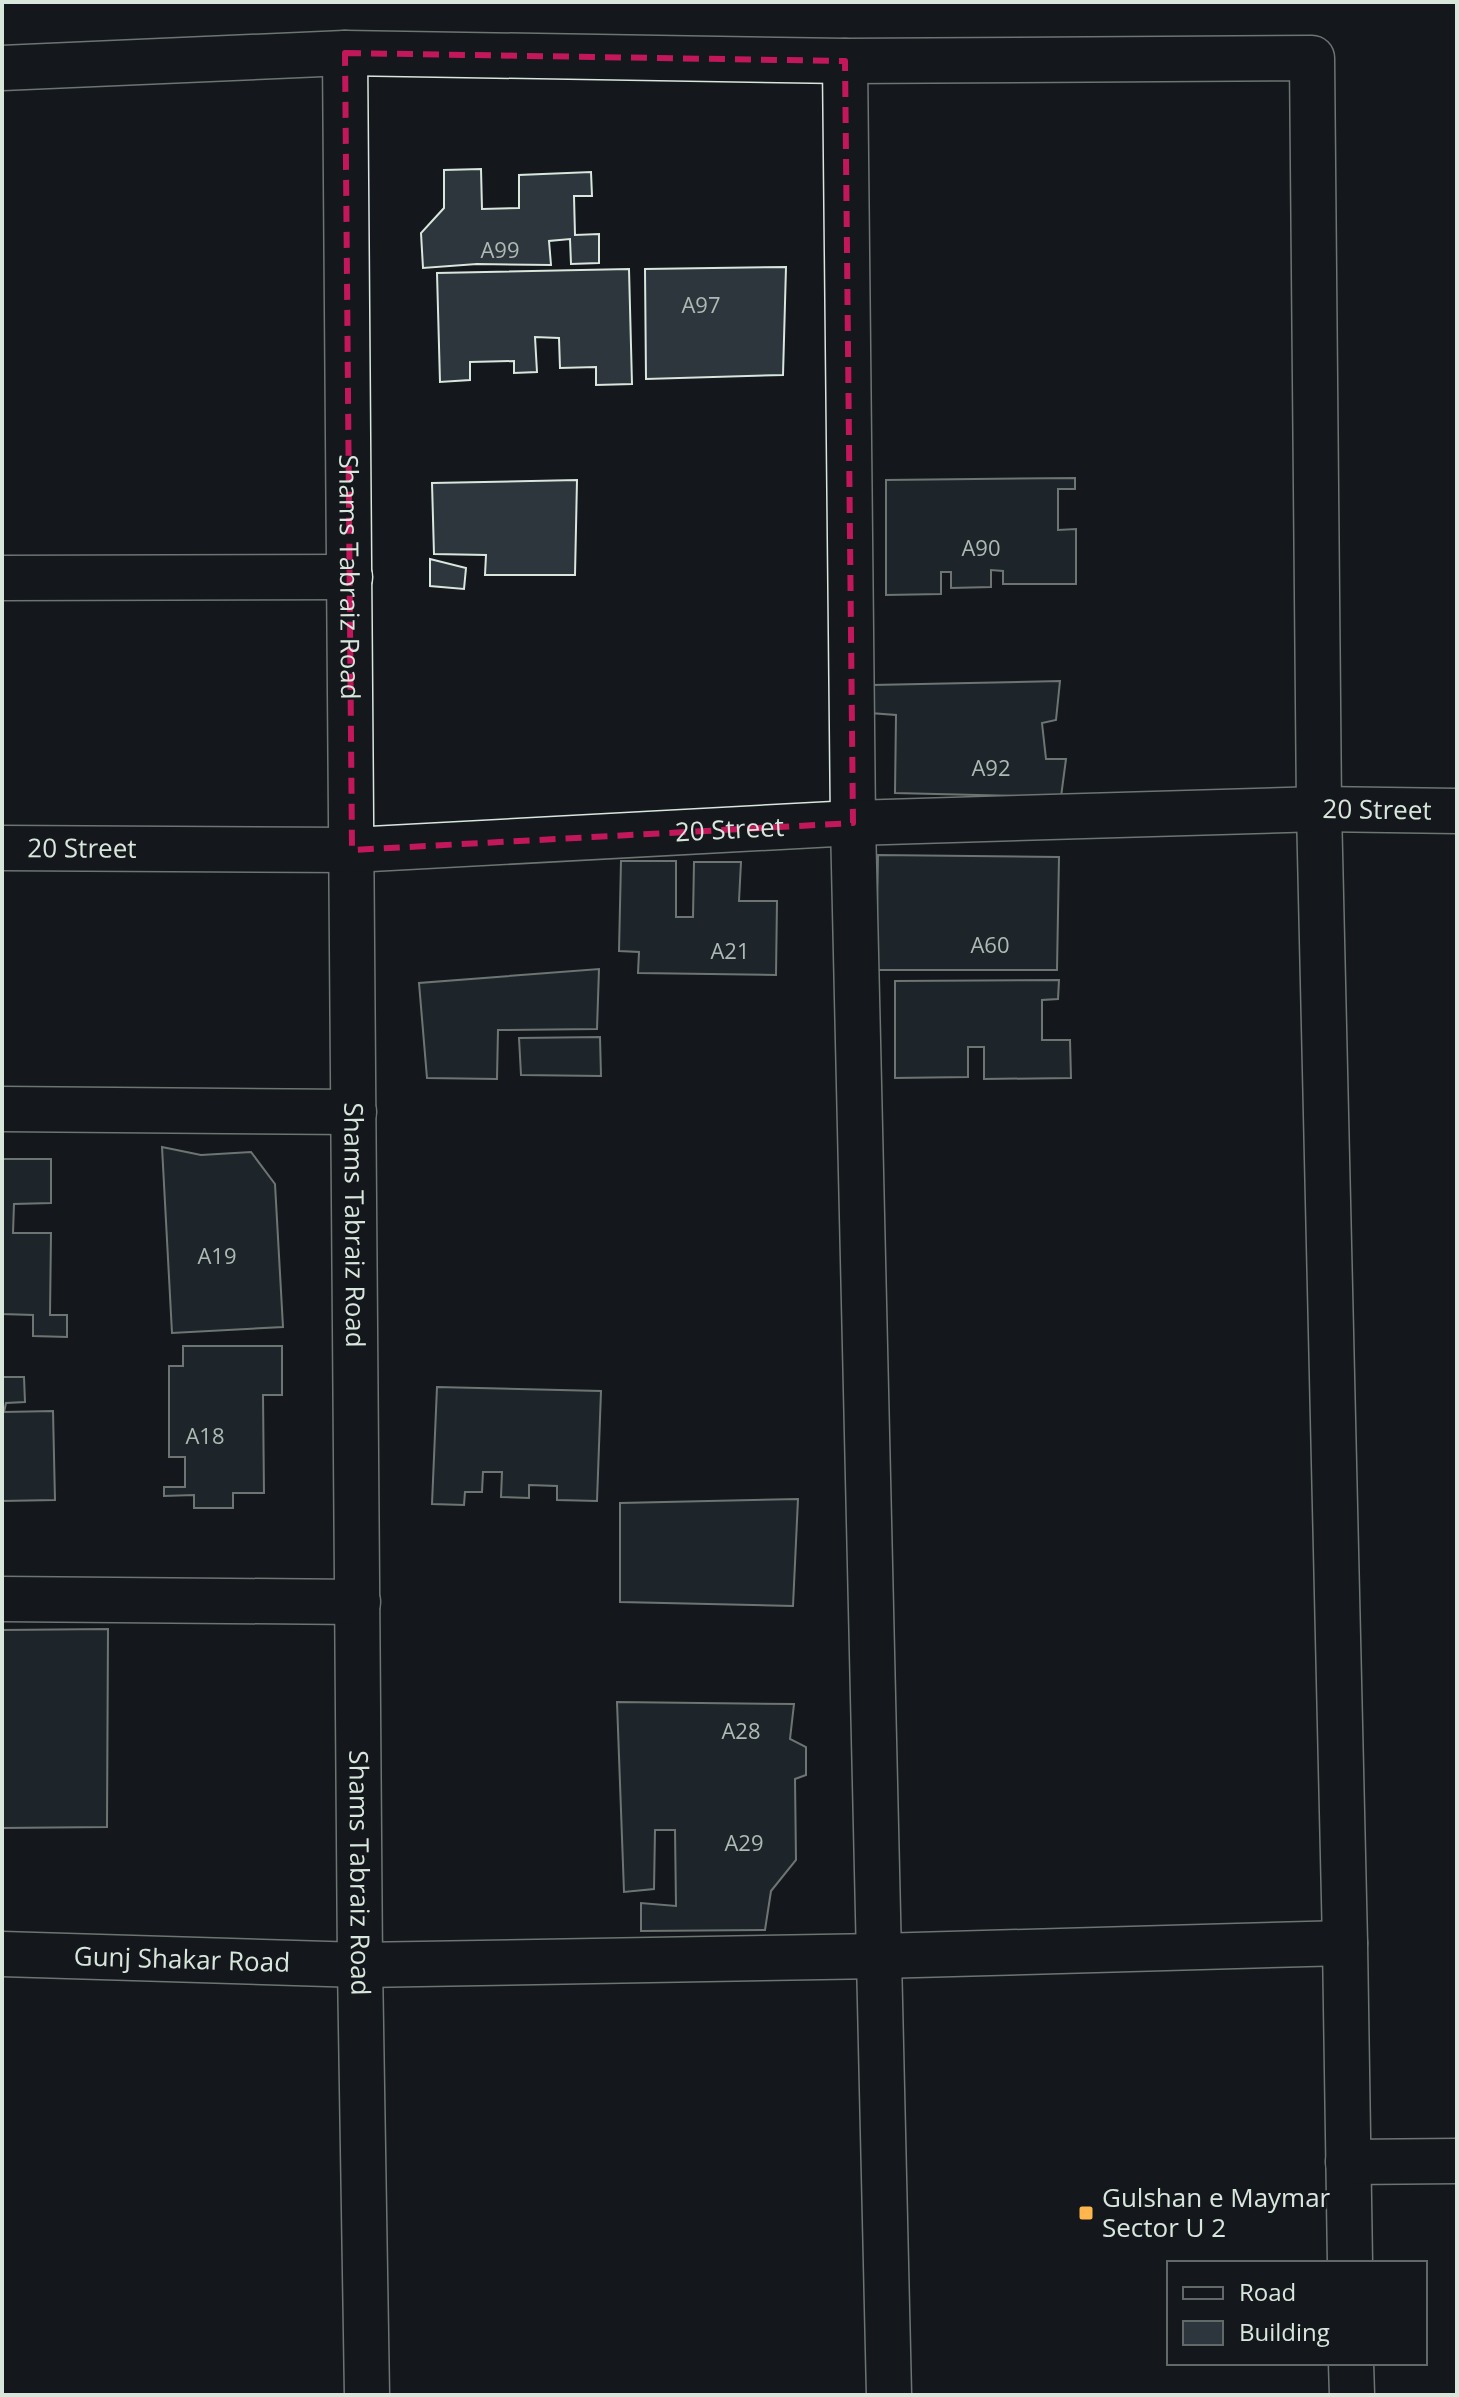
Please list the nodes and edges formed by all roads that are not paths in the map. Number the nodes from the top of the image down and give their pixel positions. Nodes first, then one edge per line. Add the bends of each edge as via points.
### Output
1 (345, 53) junction
2 (845, 61) junction
3 (2, 68) edge
4 (350, 577) junction
5 (2, 578) edge
6 (1319, 809) junction
7 (1457, 811) edge
8 (853, 823) junction
9 (2, 848) edge
10 (352, 850) junction
11 (2, 1109) edge
12 (354, 1112) junction
13 (2, 1599) edge
14 (358, 1602) junction
15 (1345, 1943) junction
16 (2, 1954) edge
17 (879, 1956) junction
18 (360, 1965) junction
19 (1457, 2161) edge
20 (1348, 2162) junction
21 (1350, 2261) edge
22 (1351, 2365) edge
23 (367, 2395) edge
24 (889, 2395) edge
25 (1352, 2395) edge

1 - 2 street
1 - 3 street
1 - 4 street, Shams Tabraiz Road
2 - 6 street via 1312,58
2 - 8 street
4 - 5 street
4 - 10 street, Shams Tabraiz Road
6 - 7 street, 20 Street
6 - 8 street, 20 Street
6 - 15 street
8 - 10 street, 20 Street
8 - 17 street
9 - 10 street, 20 Street
10 - 12 street, Shams Tabraiz Road
11 - 12 street
12 - 14 street, Shams Tabraiz Road
13 - 14 street
14 - 18 street, Shams Tabraiz Road
15 - 17 street, Gunj Shakar Road
15 - 20 street
16 - 18 street, Gunj Shakar Road
17 - 18 street, Gunj Shakar Road
17 - 24 street
18 - 23 street, Shams Tabraiz Road
19 - 20 street
20 - 21 street
22 - 25 street

